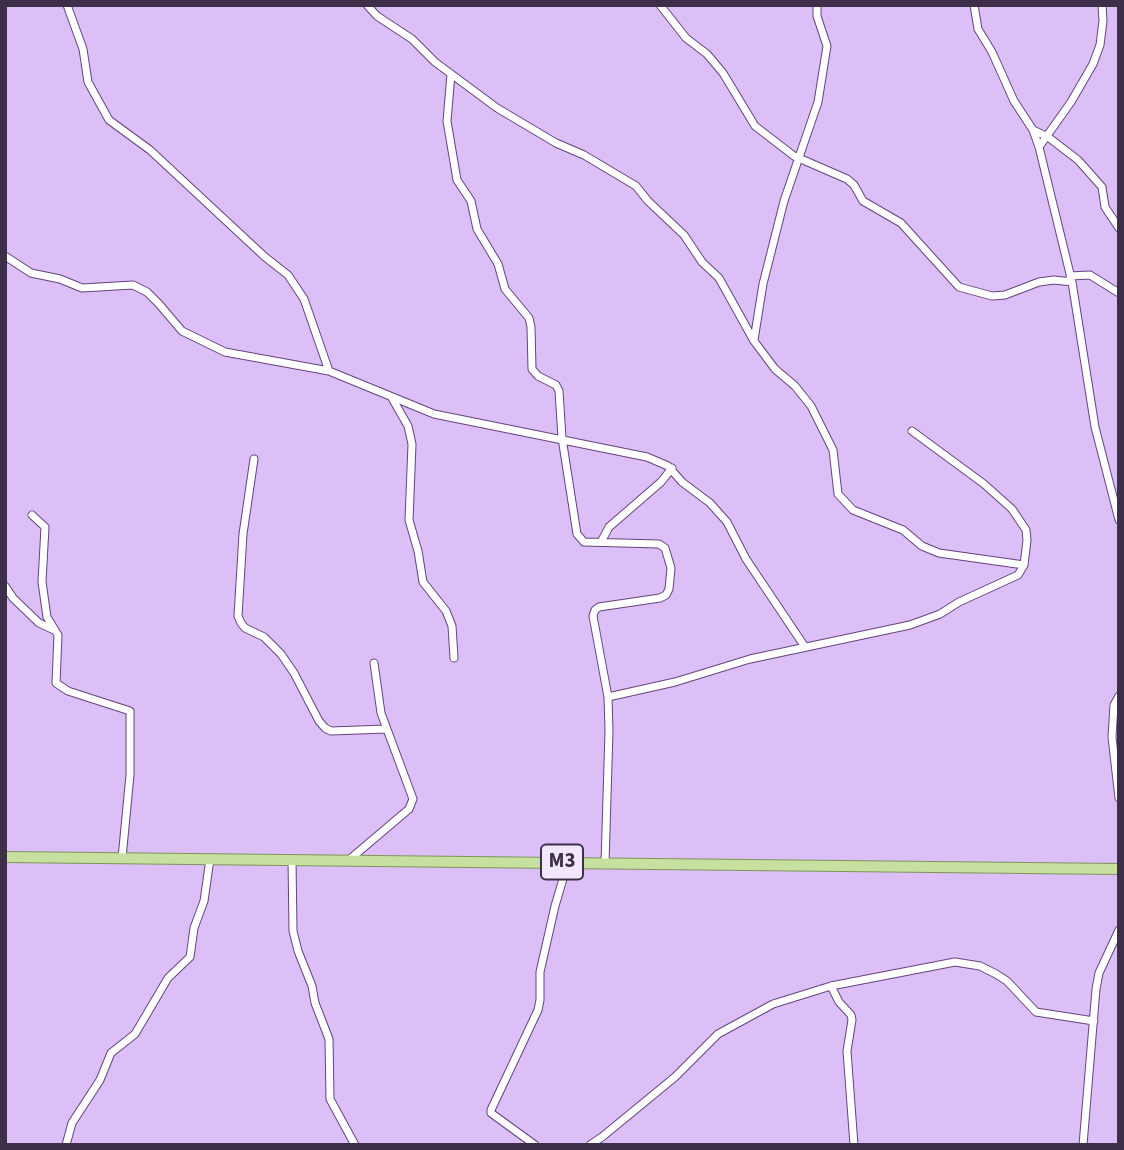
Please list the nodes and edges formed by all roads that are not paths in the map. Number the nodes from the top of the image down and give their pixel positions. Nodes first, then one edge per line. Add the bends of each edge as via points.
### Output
1 (67, 5) edge
2 (367, 5) edge
3 (660, 5) edge
4 (817, 5) edge
5 (974, 5) edge
6 (1102, 5) edge
7 (451, 74) junction
8 (1033, 130) junction
9 (1048, 137) junction
10 (1039, 147) junction
11 (799, 159) junction
12 (1119, 228) edge
13 (5, 256) edge
14 (1071, 279) junction
15 (1119, 293) edge
16 (754, 341) junction
17 (329, 371) junction
18 (391, 397) junction
19 (912, 431) dead end
20 (562, 438) junction
21 (254, 459) dead end
22 (672, 468) junction
23 (32, 514) dead end
24 (1119, 520) edge
25 (601, 542) junction
26 (1024, 565) junction
27 (5, 586) edge
28 (55, 631) junction
29 (805, 647) junction
30 (454, 658) dead end
31 (374, 663) dead end
32 (1119, 696) edge
33 (608, 697) junction
34 (386, 729) junction
35 (1119, 798) edge
36 (5, 857) edge
37 (122, 858) junction
38 (210, 859) junction
39 (292, 859) junction
40 (350, 859) junction
41 (568, 862) junction
42 (605, 863) junction
43 (1119, 869) edge
44 (1119, 930) edge
45 (831, 986) junction
46 (1094, 1021) junction
47 (66, 1145) edge
48 (355, 1145) edge
49 (534, 1145) edge
50 (590, 1145) edge
51 (854, 1145) edge
52 (1083, 1145) edge

1 - 17 street via 83,49 88,82 111,123 150,150 288,275 304,299
2 - 7 street
3 - 11 street via 723,73 755,126
4 - 11 street via 827,52 818,102
5 - 8 street via 978,29
6 - 9 street via 1100,45 1093,64
7 - 16 street via 497,108 640,189 719,278
7 - 20 street via 447,121 457,180 471,201 477,229 498,264 505,289 529,318 532,369 559,390
8 - 9 street
8 - 10 street
9 - 10 street
9 - 12 street via 1078,160 1102,187 1105,207
10 - 14 street
11 - 14 street via 847,179 863,201 901,223 959,287 992,296 1039,282
11 - 16 street via 768,264
13 - 17 street via 31,273 82,288 134,285 159,303 181,331 225,352
14 - 15 street via 1090,275
14 - 24 street via 1095,427
16 - 26 street via 811,406 833,450 838,494 853,510 903,530 939,553
17 - 18 street
18 - 20 street via 434,414
18 - 30 street via 408,426 412,444 409,520 423,582 446,611
19 - 26 street via 1012,509 1026,530
20 - 22 street via 647,457
20 - 25 street via 577,534 584,541
21 - 34 street via 243,534 241,623 281,654 325,727 331,731
22 - 25 street via 609,527
22 - 29 street via 727,522
23 - 28 street via 45,527 42,582 47,617
25 - 33 street via 659,544 665,548 671,568 669,589 660,598 595,610
26 - 29 street via 1018,575 940,614 910,625
27 - 28 street via 40,623
28 - 37 street via 58,685 130,711
29 - 33 street
31 - 34 street
32 - 35 street via 1112,737
33 - 42 street
34 - 40 street via 412,803
36 - 37 main road, M3
37 - 38 main road, M3
38 - 39 main road, M3
38 - 47 street via 190,957 168,978 135,1034 111,1053 100,1080 72,1123
39 - 40 main road, M3
39 - 48 street via 293,931 329,1039 330,1099
40 - 41 main road, M3
41 - 42 main road, M3
41 - 49 street via 540,972 538,1010 491,1110
42 - 43 main road, M3
44 - 46 street via 1099,973
45 - 46 street via 955,962 996,974 1036,1012
45 - 50 street via 739,1020
45 - 51 street via 852,1020 847,1051
46 - 52 street

